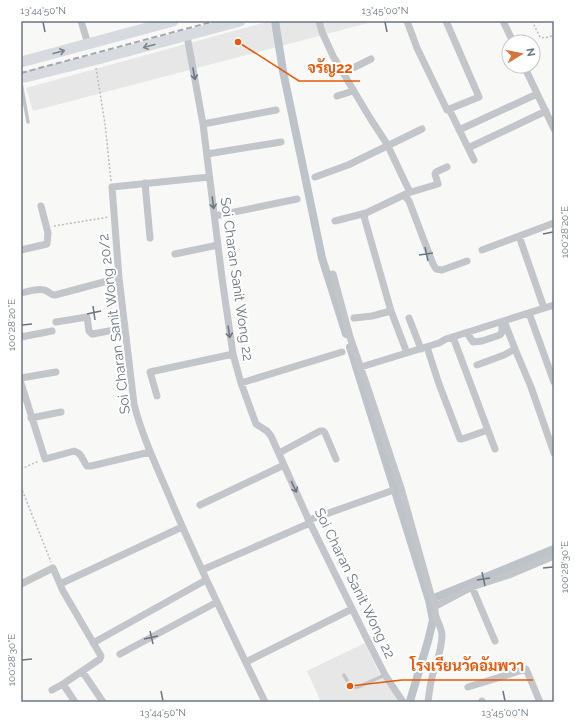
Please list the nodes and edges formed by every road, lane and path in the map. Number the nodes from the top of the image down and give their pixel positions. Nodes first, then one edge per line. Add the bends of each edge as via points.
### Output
1 (81, 21) edge
2 (173, 21) edge
3 (240, 21) edge
4 (319, 21) edge
5 (407, 21) edge
6 (446, 21) edge
7 (503, 21) edge
8 (532, 21) edge
9 (509, 34) edge
10 (554, 35) edge
11 (187, 36) junction
12 (88, 44) junction
13 (371, 59) dead end
14 (94, 60) junction
15 (21, 62) edge
16 (343, 73) junction
17 (528, 74) edge
18 (21, 78) edge
19 (21, 83) edge
20 (353, 91) junction
21 (537, 94) junction
22 (337, 96) dead end
23 (276, 110) dead end
24 (546, 111) junction
25 (450, 113) dead end
26 (552, 118) edge
27 (28, 122) dead end
28 (203, 124) junction
29 (422, 128) dead end
30 (554, 129) edge
31 (459, 130) junction
32 (281, 142) dead end
33 (388, 146) junction
34 (468, 148) junction
35 (207, 154) junction
36 (474, 160) dead end
37 (447, 166) dead end
38 (210, 177) junction
39 (315, 177) dead end
40 (145, 183) junction
41 (112, 187) junction
42 (406, 194) junction
43 (297, 199) dead end
44 (41, 206) dead end
45 (366, 213) junction
46 (114, 216) junction
47 (215, 216) junction
48 (335, 221) dead end
49 (554, 223) edge
50 (54, 226) dead end
51 (519, 236) junction
52 (150, 238) dead end
53 (218, 245) junction
54 (21, 250) edge
55 (482, 250) dead end
56 (175, 254) dead end
57 (467, 262) dead end
58 (332, 274) dead end
59 (119, 278) junction
60 (21, 293) edge
61 (554, 305) edge
62 (544, 308) junction
63 (391, 311) junction
64 (529, 312) junction
65 (354, 318) dead end
66 (408, 318) dead end
67 (503, 321) junction
68 (56, 322) dead end
69 (125, 326) junction
70 (52, 331) dead end
71 (467, 333) junction
72 (21, 337) edge
73 (453, 337) junction
74 (424, 348) junction
75 (515, 349) junction
76 (342, 352) dead end
77 (407, 353) junction
78 (233, 354) junction
79 (477, 365) dead end
80 (361, 367) junction
81 (56, 372) dead end
82 (21, 378) edge
83 (554, 382) edge
84 (21, 383) edge
85 (241, 383) junction
86 (157, 396) dead end
87 (61, 412) dead end
88 (31, 418) junction
89 (488, 430) junction
90 (495, 450) dead end
91 (150, 452) junction
92 (279, 453) junction
93 (554, 454) edge
94 (45, 459) junction
95 (336, 459) dead end
96 (284, 466) junction
97 (21, 468) edge
98 (21, 488) edge
99 (391, 491) dead end
100 (200, 505) dead end
101 (310, 521) junction
102 (182, 528) junction
103 (554, 556) edge
104 (53, 568) junction
105 (202, 570) junction
106 (206, 580) junction
107 (21, 584) edge
108 (60, 584) junction
109 (472, 587) junction
110 (217, 602) junction
111 (435, 605) junction
112 (352, 609) junction
113 (495, 641) dead end
114 (93, 643) junction
115 (120, 654) dead end
116 (246, 662) junction
117 (82, 671) junction
118 (344, 674) dead end
119 (385, 675) junction
120 (63, 684) junction
121 (468, 687) dead end
122 (52, 690) dead end
123 (75, 702) edge
124 (103, 702) edge
125 (265, 702) edge
126 (403, 702) edge
127 (428, 702) edge
128 (540, 702) edge

1 - 12 street
2 - 12 main road
3 - 11 main road
4 - 16 street
5 - 6 street via 447,110 479,97
7 - 9 street
8 - 10 path via 540,37
11 -> 14 main road
11 -> 28 street, Soi Charan Sanit Wong 22
15 -> 12 main road
13 - 16 street
14 - 18 main road
14 - 41 path via 106,124
16 - 20 street
17 - 21 street
19 - 27 lane
20 - 22 street
20 - 33 street
21 - 24 street
21 - 31 street
23 - 28 street
24 - 26 street
24 - 34 street
25 - 31 street
26 - 30 street
28 - 35 street, Soi Charan Sanit Wong 22
29 - 33 street
31 - 34 street
32 - 35 street
33 - 39 street
33 - 42 street via 409,190
34 - 36 street
35 - 38 street, Soi Charan Sanit Wong 22
37 - 42 street via 435,174 438,184
38 - 40 street
38 -> 47 street, Soi Charan Sanit Wong 22
40 - 41 street
40 - 52 street
41 - 46 street, Soi Charan Sanit Wong 20/2
42 - 45 street
42 - 57 street via 436,269 442,270
43 - 47 street
44 - 54 street via 48,244
45 - 48 street
45 - 63 street via 364,217
46 - 50 path
46 - 59 street, Soi Charan Sanit Wong 20/2
47 - 53 street, Soi Charan Sanit Wong 22
49 - 51 street
51 - 55 street
51 - 62 street
53 - 56 street
53 -> 78 street, Soi Charan Sanit Wong 22
58 - 80 street via 343,316
59 - 60 street via 55,295 41,289
59 - 69 street, Soi Charan Sanit Wong 20/2
61 - 62 street
62 - 64 street
63 - 65 street
63 - 77 street
64 - 67 street
64 - 83 street
66 - 74 street
67 - 71 street
67 - 71 street via 500,335 482,341 473,342
67 - 75 street
68 - 69 street via 87,316 89,332 92,334
69 - 91 street, Soi Charan Sanit Wong 20/2 via 134,404
70 - 72 street
71 - 73 street
73 - 74 street
73 - 89 street
74 - 77 street
74 - 89 street via 460,439
75 - 79 street
75 - 93 street
76 - 85 street
77 - 80 street
78 - 85 street, Soi Charan Sanit Wong 22
78 - 86 street via 150,372
80 - 111 street via 401,488
81 - 82 street
84 - 88 street
85 - 92 street, Soi Charan Sanit Wong 22 via 256,424 271,436
87 - 88 street
88 - 94 street
89 - 90 street
91 - 94 street via 91,466 87,466 78,452 74,451
91 - 102 street, Soi Charan Sanit Wong 20/2
92 - 95 street via 323,431
92 - 96 street, Soi Charan Sanit Wong 22
94 - 97 path
96 - 100 street
96 -> 101 street, Soi Charan Sanit Wong 22
98 - 104 path
99 - 101 street
101 - 105 street
101 - 112 street, Soi Charan Sanit Wong 22
102 - 105 street, Soi Charan Sanit Wong 20/2
102 - 108 street
103 - 109 street
104 - 107 street
104 - 108 street
105 - 106 street, Soi Charan Sanit Wong 20/2
106 - 110 street, Soi Charan Sanit Wong 20/2
106 - 114 street
108 - 114 street
109 - 111 street
109 - 113 street
110 - 115 street
110 - 116 street, Soi Charan Sanit Wong 20/2
111 - 127 street via 434,613 442,636
112 - 116 street
112 - 119 street, Soi Charan Sanit Wong 22
114 - 117 street via 101,657
116 - 125 street, Soi Charan Sanit Wong 20/2
117 - 120 street
117 - 124 street
118 - 119 lane via 352,687 358,687
119 - 126 street, Soi Charan Sanit Wong 22
120 - 122 street
120 - 123 street
121 - 128 street via 526,669

